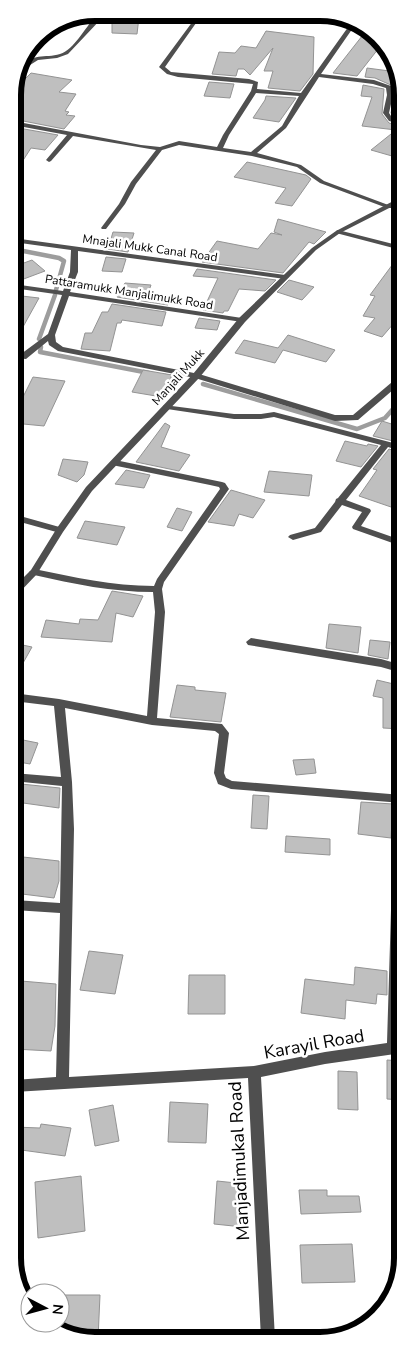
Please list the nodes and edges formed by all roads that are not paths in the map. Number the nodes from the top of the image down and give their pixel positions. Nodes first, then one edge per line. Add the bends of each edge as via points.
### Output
1 (96, 21) edge
2 (195, 21) edge
3 (351, 29) edge
4 (29, 63) edge
5 (319, 75) junction
6 (254, 91) junction
7 (303, 95) junction
8 (394, 121) edge
9 (21, 125) edge
10 (70, 134) junction
11 (160, 149) junction
12 (219, 150) junction
13 (252, 154) junction
14 (50, 160) dead end
15 (394, 204) edge
16 (389, 207) junction
17 (104, 228) dead end
18 (338, 232) junction
19 (21, 241) edge
20 (394, 246) edge
21 (75, 250) junction
22 (285, 277) junction
23 (21, 287) edge
24 (67, 294) junction
25 (242, 320) junction
26 (51, 335) junction
27 (21, 357) edge
28 (196, 376) junction
29 (394, 385) edge
30 (167, 407) junction
31 (386, 444) junction
32 (394, 446) edge
33 (115, 463) junction
34 (339, 501) junction
35 (21, 519) edge
36 (60, 530) junction
37 (293, 537) dead end
38 (394, 540) edge
39 (34, 572) junction
40 (21, 586) edge
41 (157, 589) junction
42 (251, 642) dead end
43 (394, 667) edge
44 (21, 697) edge
45 (60, 702) junction
46 (152, 721) junction
47 (21, 778) edge
48 (67, 782) junction
49 (394, 798) edge
50 (21, 906) edge
51 (67, 909) junction
52 (394, 1048) edge
53 (254, 1072) junction
54 (62, 1083) junction
55 (21, 1086) edge
56 (268, 1332) edge

1 - 4 street via 67,52 36,57
2 - 6 street via 162,67 178,75 249,81 256,83
3 - 5 street
5 - 7 street
5 - 8 street via 389,87 386,114
6 - 7 street
6 - 12 street
7 - 13 street via 284,128
9 - 10 street
10 - 11 street
10 - 14 street
11 - 12 street via 179,143
11 - 17 street
12 - 13 street
13 - 16 street via 299,166 322,182
15 - 16 street, Manjali Mukk
16 - 18 street, Manjali Mukk
18 - 20 street
18 - 22 street, Manjali Mukk via 314,249
19 - 21 street, Mnajali Mukk Canal Road
21 - 22 street, Mnajali Mukk Canal Road
21 - 24 street via 74,272
22 - 25 street, Manjali Mukk
23 - 24 street, Pattaramukk Manjalimukk Road
24 - 25 street, Pattaramukk Manjalimukk Road
24 - 26 street
25 - 28 street, Manjali Mukk
26 - 27 street
26 - 28 street via 52,343 61,349
28 - 29 street via 335,418 355,418
28 - 30 street, Manjali Mukk
30 - 31 street via 231,418 258,418 274,414
30 - 33 street, Manjali Mukk
31 - 32 street
31 - 34 street
33 - 36 street, Manjali Mukk via 90,489
33 - 41 street via 210,482 225,489
34 - 37 street via 318,530
34 - 38 street via 367,511 356,526
35 - 36 street
36 - 39 street, Manjali Mukk
39 - 40 street, Manjali Mukk
39 - 41 street via 101,586
41 - 46 street via 160,612
42 - 43 street
44 - 45 street
45 - 46 street
45 - 48 street
46 - 49 street via 218,727 224,733 219,773 222,781 231,784
47 - 48 street
48 - 51 street
50 - 51 street
51 - 54 street
52 - 53 street, Karayil Road
53 - 54 street, Manjadimukal Road
53 - 56 street, Manjadimukal Road
54 - 55 street, Manjadimukal Road

